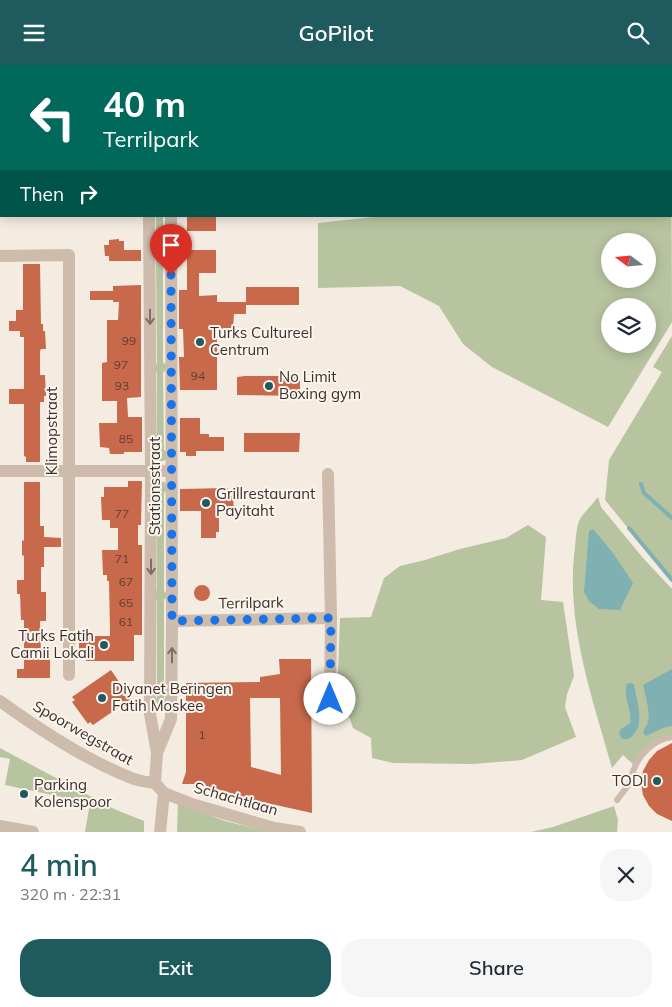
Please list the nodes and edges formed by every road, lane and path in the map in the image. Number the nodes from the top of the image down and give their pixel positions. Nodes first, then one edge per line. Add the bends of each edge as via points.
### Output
1 (149, 217) edge
2 (171, 217) edge
3 (0, 256) edge
4 (0, 471) edge
5 (151, 471) junction
6 (171, 471) junction
7 (68, 472) junction
8 (328, 474) dead end
9 (331, 618) junction
10 (172, 621) junction
11 (69, 675) dead end
12 (330, 699) dead end
13 (0, 701) edge
14 (672, 737) edge
15 (158, 753) junction
16 (160, 788) junction
17 (617, 800) dead end
18 (0, 825) edge
19 (33, 832) edge
20 (160, 832) edge
21 (300, 832) edge

1 -> 5 street, Stationsstraat
2 - 6 street, Stationsstraat
3 - 7 street, Klimopstraat via 69,255
4 - 7 street
5 - 6 street
5 - 7 street
5 -> 15 street, Stationsstraat via 150,714
6 - 10 street, Stationsstraat
7 - 11 street, Klimopstraat
8 - 9 street
9 - 10 street, Terrilpark
9 - 12 street
15 -> 10 street, Stationsstraat via 171,719
13 - 16 street, Spoorwegstraat via 88,757 130,778
14 - 17 lane via 647,749
15 - 16 street, Stationsstraat
16 - 20 street, Stationsstraat
16 - 21 street, Schachtlaan via 192,804 274,828
18 - 19 street

